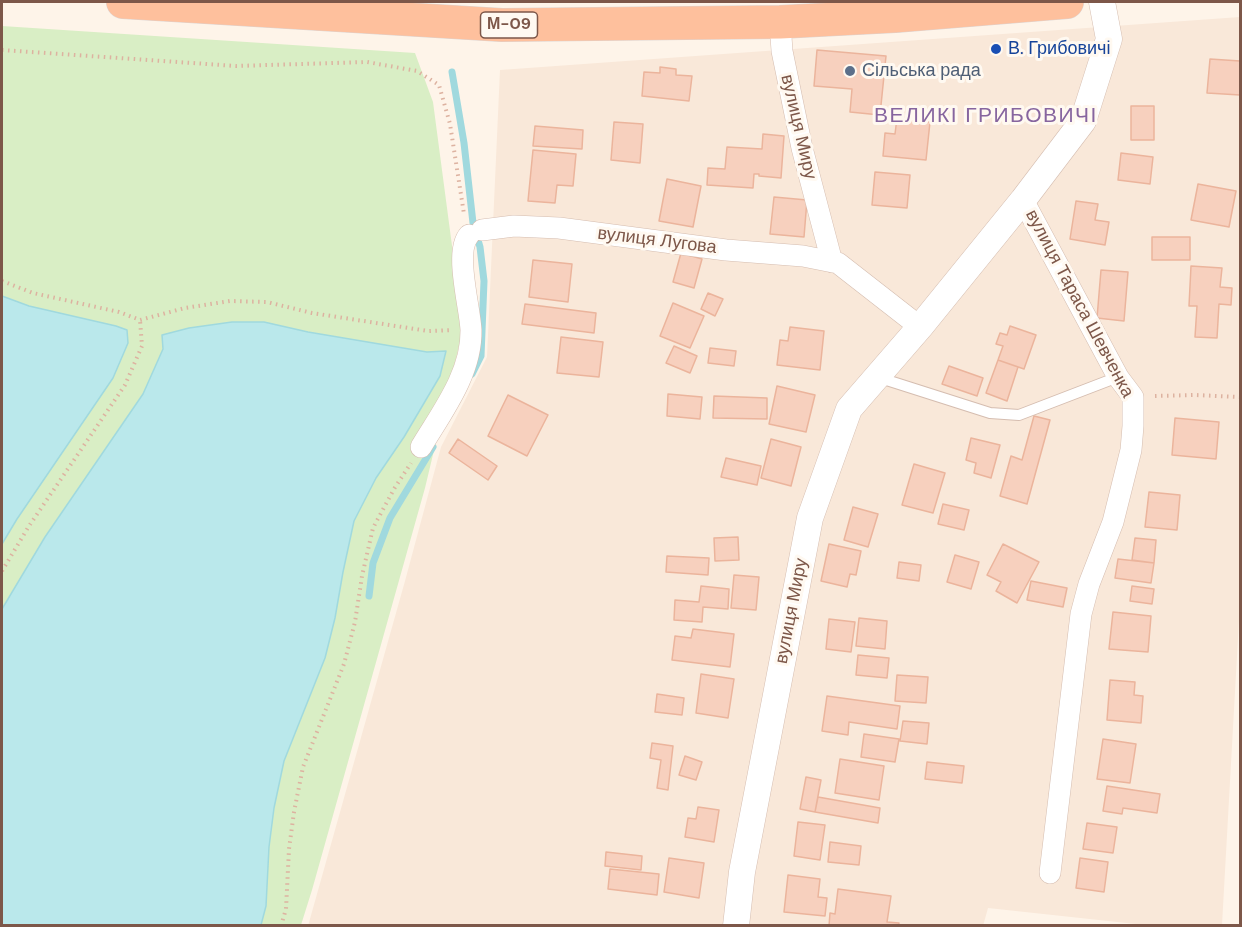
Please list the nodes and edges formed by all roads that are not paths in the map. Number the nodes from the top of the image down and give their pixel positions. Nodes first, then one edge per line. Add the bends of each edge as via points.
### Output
1 (123, 2) edge
2 (1067, 2) edge
3 (1102, 2) edge
4 (780, 22) junction
5 (1023, 200) junction
6 (832, 262) junction
7 (920, 327) junction
8 (877, 377) junction
9 (1118, 377) junction
10 (421, 447) road end
11 (1050, 873) dead end
12 (736, 926) edge

1 - 4 highway, М-09 via 502,25
2 - 4 highway, М-09
3 - 5 street, вулиця Тараса Шевченка via 1109,39 1083,121
4 - 6 street, вулиця Миру via 782,51 802,148
5 - 7 street, вулиця Миру
5 - 9 street, вулиця Тараса Шевченка
6 - 7 street
6 - 10 street, вулиця Лугова via 559,228 514,226 473,234 464,246 462,261 471,330 467,361 459,383
7 - 8 street, вулиця Миру
8 - 9 lane via 990,413 1019,415
8 - 12 street, вулиця Миру via 849,410 810,518 742,872
9 - 11 street, вулиця Тараса Шевченка via 1133,397 1131,450 1113,522 1082,614

